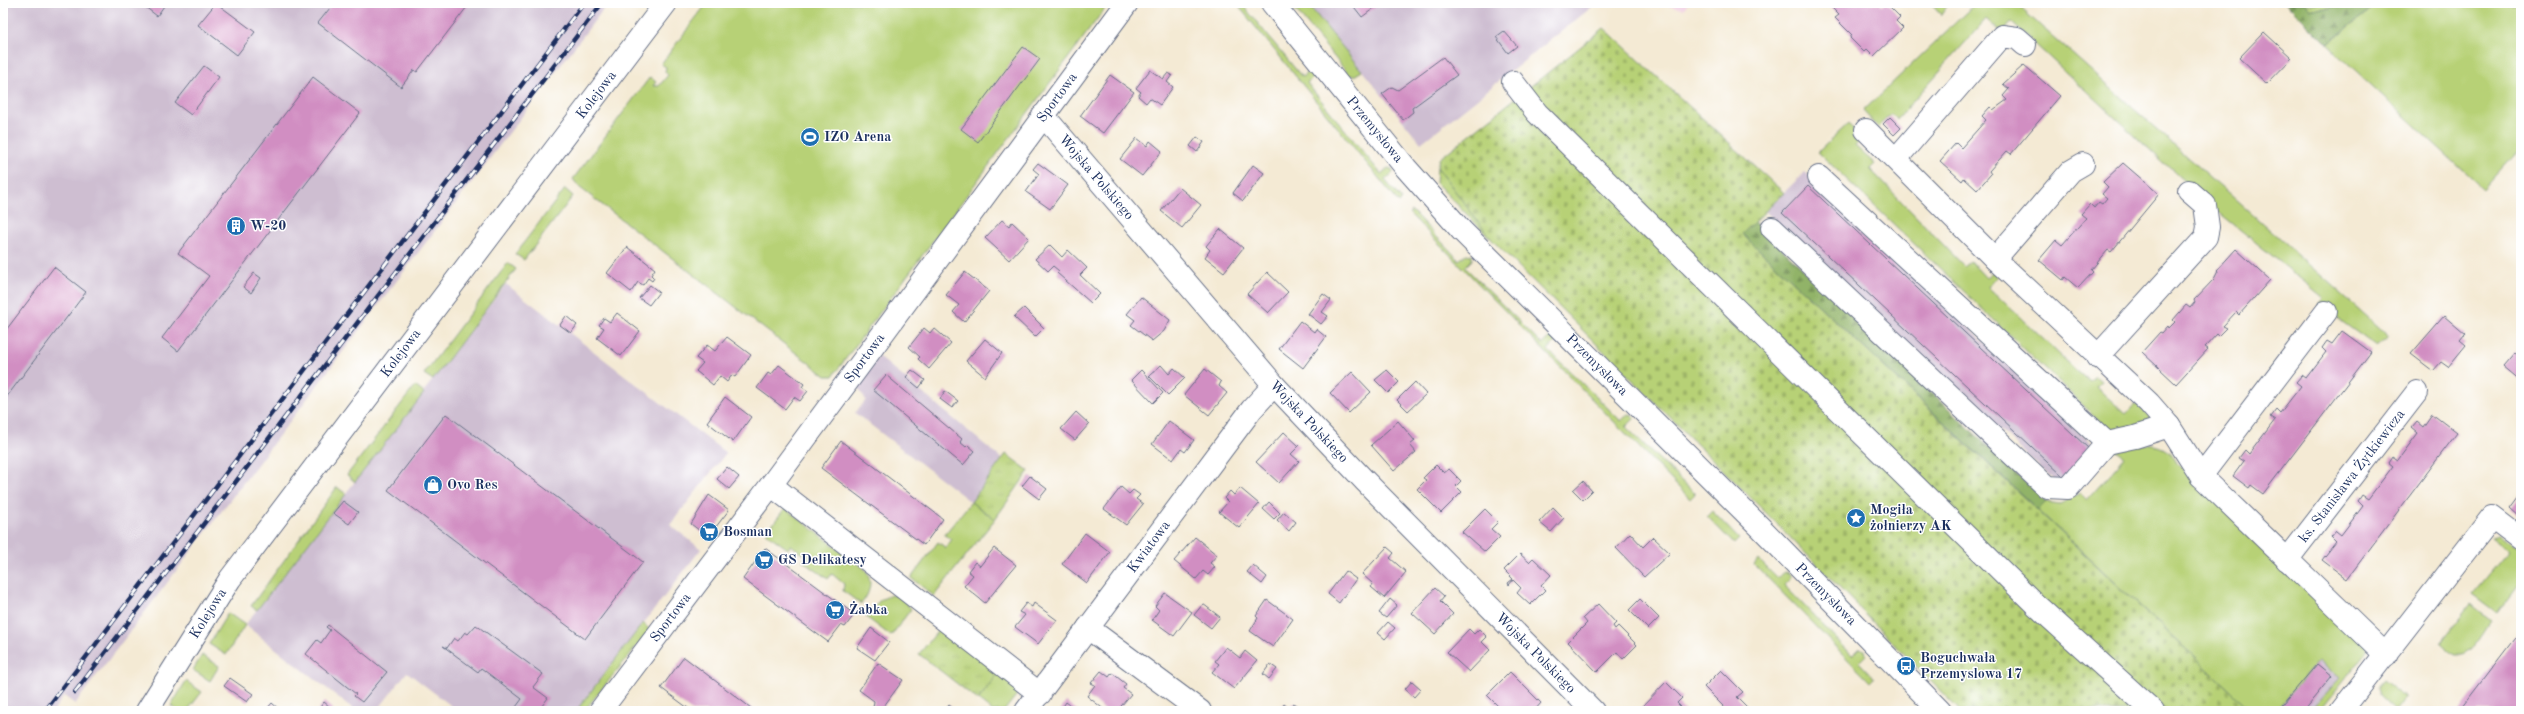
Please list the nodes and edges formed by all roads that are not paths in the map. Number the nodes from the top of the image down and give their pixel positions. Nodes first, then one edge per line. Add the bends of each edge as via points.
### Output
1 (666, 3) edge
2 (1127, 3) edge
3 (1272, 3) edge
4 (2024, 44) dead end
5 (1513, 82) dead end
6 (1043, 115) junction
7 (1866, 130) dead end
8 (1896, 159) junction
9 (2083, 164) dead end
10 (1819, 177) dead end
11 (2189, 191) dead end
12 (1772, 228) dead end
13 (1995, 260) junction
14 (2326, 312) dead end
15 (2097, 357) junction
16 (1274, 385) junction
17 (2417, 392) dead end
18 (2169, 426) junction
19 (2107, 443) junction
20 (2201, 476) junction
21 (771, 485) junction
22 (2521, 539) edge
23 (2288, 560) junction
24 (1088, 628) junction
25 (2386, 655) junction
26 (1040, 694) junction
27 (147, 711) edge
28 (600, 711) edge
29 (1026, 711) edge
30 (1200, 711) edge
31 (1593, 711) edge
32 (1940, 711) edge
33 (2153, 711) edge
34 (2340, 711) edge

1 - 27 street, Kolejowa via 234,572
2 - 6 street, Sportowa
3 - 32 street, Przemysłowa via 1406,168 1462,231 1761,528
4 - 8 street via 2017,38 2002,36
5 - 33 street via 1537,113 2014,583
6 - 16 street, Wojska Polskiego
6 - 21 street, Sportowa
7 - 8 street
8 - 13 street
9 - 13 street via 2071,171
10 - 19 street
11 - 15 street via 2205,205 2208,227 2206,237
12 - 19 street via 2047,487 2068,488
13 - 15 street
14 - 20 street
15 - 18 street via 2149,403
16 - 24 street, Kwiatowa via 1252,409
16 - 31 street, Wojska Polskiego via 1364,480
17 - 23 street, ks. Stanisława Żytkiewicza
18 - 19 street
18 - 20 street
20 - 23 street
21 - 26 street
21 - 28 street, Sportowa
22 - 25 street via 2492,517
23 - 25 street
24 - 26 street, Kwiatowa
24 - 30 street
25 - 34 street
26 - 29 street, Kwiatowa

